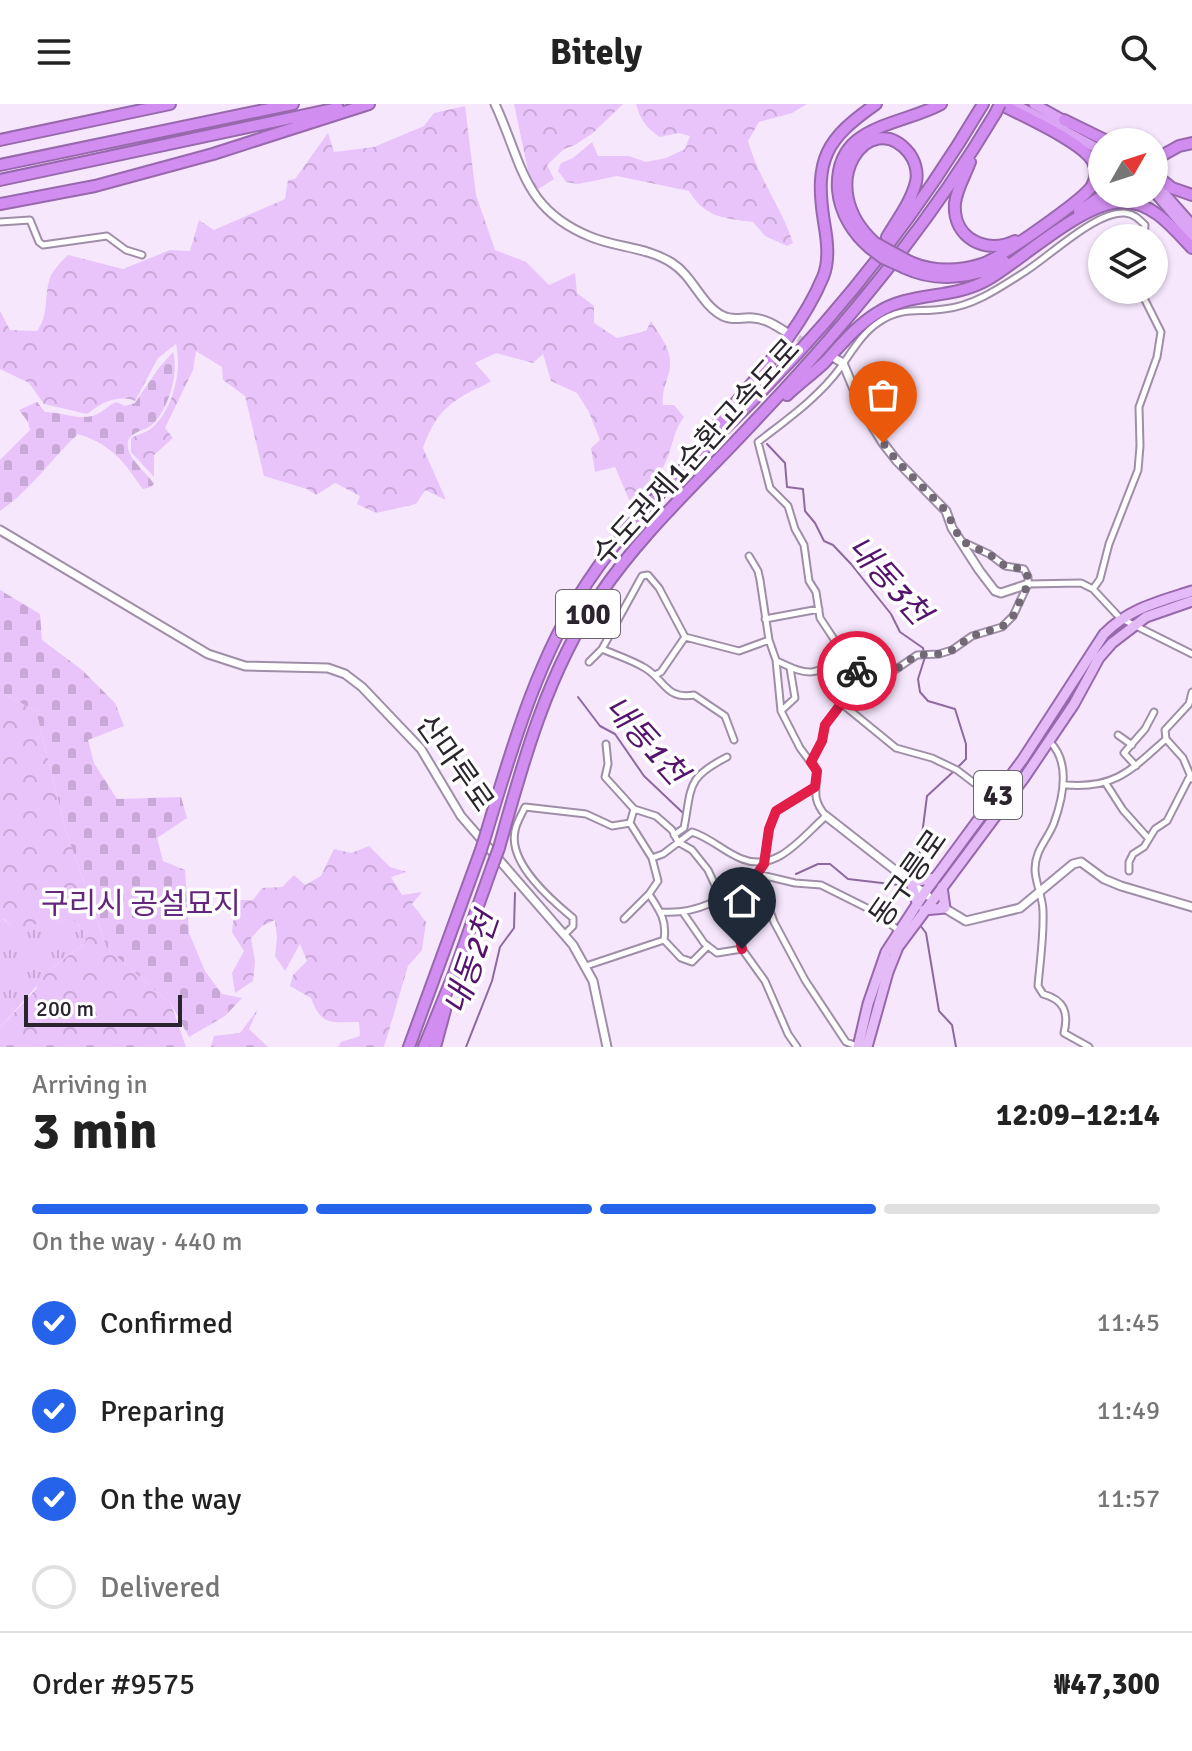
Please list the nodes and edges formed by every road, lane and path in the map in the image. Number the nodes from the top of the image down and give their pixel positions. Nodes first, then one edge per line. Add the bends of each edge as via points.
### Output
1 (170, 104) edge
2 (293, 104) edge
3 (355, 104) edge
4 (369, 104) edge
5 (495, 104) edge
6 (876, 104) edge
7 (941, 104) edge
8 (1014, 104) edge
9 (1034, 104) edge
10 (982, 106) edge
11 (998, 109) edge
12 (1064, 120) junction
13 (1088, 132) edge
14 (982, 135) junction
15 (1088, 135) edge
16 (0, 140) edge
17 (1192, 143) edge
18 (1088, 144) edge
19 (1168, 152) edge
20 (0, 165) edge
21 (0, 180) edge
22 (1168, 185) edge
23 (1192, 195) edge
24 (1168, 198) edge
25 (0, 204) edge
26 (1088, 207) edge
27 (1166, 208) edge
28 (0, 222) edge
29 (1093, 224) edge
30 (1144, 224) edge
31 (1192, 225) edge
32 (1088, 227) edge
33 (1028, 235) junction
34 (1050, 236) junction
35 (1191, 244) edge
36 (872, 245) junction
37 (1029, 250) junction
38 (142, 255) dead end
39 (907, 265) junction
40 (870, 267) junction
41 (1147, 304) edge
42 (786, 332) tunnel mouth
43 (839, 361) junction
44 (752, 425) junction
45 (683, 469) junction
46 (1, 530) edge
47 (961, 541) junction
48 (749, 556) dead end
49 (1028, 584) junction
50 (1093, 589) junction
51 (1192, 591) edge
52 (1192, 601) edge
53 (819, 609) junction
54 (1120, 618) junction
55 (765, 619) junction
56 (1133, 625) junction
57 (685, 637) junction
58 (769, 640) junction
59 (602, 649) junction
60 (1192, 654) edge
61 (844, 655) junction
62 (776, 660) junction
63 (589, 662) dead end
64 (789, 667) junction
65 (855, 671) junction
66 (655, 675) junction
67 (1192, 692) edge
68 (841, 703) junction
69 (781, 711) junction
70 (1154, 712) dead end
71 (1118, 735) dead end
72 (1166, 739) junction
73 (734, 740) dead end
74 (1049, 741) junction
75 (606, 744) dead end
76 (1132, 745) junction
77 (727, 757) dead end
78 (811, 762) junction
79 (1136, 766) junction
80 (1191, 778) edge
81 (1105, 782) junction
82 (1066, 785) junction
83 (815, 787) junction
84 (999, 802) junction
85 (634, 809) junction
86 (826, 816) junction
87 (630, 823) junction
88 (674, 835) junction
89 (1148, 838) junction
90 (678, 842) junction
91 (652, 858) junction
92 (764, 864) junction
93 (1129, 871) dead end
94 (757, 874) junction
95 (911, 882) junction
96 (938, 883) junction
97 (1039, 891) junction
98 (649, 894) junction
99 (928, 896) junction
100 (718, 900) junction
101 (921, 907) junction
102 (1192, 907) edge
103 (945, 908) junction
104 (661, 912) junction
105 (684, 914) junction
106 (624, 919) dead end
107 (899, 931) junction
108 (565, 934) junction
109 (664, 940) junction
110 (708, 946) junction
111 (742, 949) junction
112 (586, 966) junction
113 (448, 990) junction
114 (409, 1047) edge
115 (424, 1047) edge
116 (435, 1047) edge
117 (607, 1047) edge
118 (797, 1047) edge
119 (861, 1047) edge
120 (1089, 1047) edge

1 - 16 highway
2 - 20 highway
3 - 21 highway
4 - 25 highway via 95,186
5 - 42 street via 528,188 552,214 592,237 654,252 677,266 721,315 767,320
6 - 45 highway via 837,136 823,161 827,256 813,300
7 - 36 highway via 877,128 844,155 838,188 842,208 853,230
8 - 18 highway
9 - 12 highway
10 - 40 highway, 수도권제1순환고속도로 / 100
11 - 14 highway, 수도권제1순환고속도로 / 100
11 - 33 highway via 1077,146 1096,168 1094,183 1084,194
12 - 13 highway
12 - 15 highway
14 - 33 highway via 957,193 959,225 968,237 988,246
14 - 44 highway, 수도권제1순환고속도로 / 100 via 878,283
17 - 19 highway
22 - 23 highway
24 - 31 highway
26 - 34 highway
27 - 35 highway
28 - 38 street via 30,220 43,245 107,236
29 - 30 street via 1127,213
32 - 43 street via 1027,271 968,303 943,310 911,309 877,323
33 - 39 highway via 993,260 969,268
34 - 35 highway via 1095,209 1122,202 1157,213
34 - 37 highway
36 - 39 highway, bridge
36 - 40 highway via 853,214 846,175 858,149 887,140 911,156 916,181
37 - 39 highway via 986,271 954,277 919,275
37 - 44 highway via 971,288 912,298 880,310
40 - 45 highway, 수도권제1순환고속도로 / 100 via 763,390
41 - 50 street via 1161,332 1141,395 1138,470
43 - 47 street via 883,443 946,511
43 - 53 street via 800,410 758,442 770,488 788,506 804,545
44 - 113 highway, 수도권제1순환고속도로 / 100, bridge via 636,547 574,637 552,682
45 - 114 highway, 수도권제1순환고속도로 / 100, bridge via 586,584 536,680
46 - 108 street, 산마루로 via 218,658 245,666 317,666 352,678 421,749 461,816
47 - 49 street via 1005,566 1024,569
47 - 49 street via 995,591
48 - 55 street via 758,571
49 - 50 street via 1081,583
49 - 65 street via 1002,627 972,636 952,650 909,658 892,672
50 - 54 street
51 - 54 main road, 동구릉로 / 43
52 - 56 main road, 동구릉로 / 43
53 - 55 street
53 - 61 street
54 - 56 street
54 - 84 main road, 동구릉로 / 43 via 1090,653
55 - 58 street
56 - 60 street
56 - 74 main road, 동구릉로 / 43 via 1099,658
57 - 58 street via 739,651
57 - 59 street via 648,575 642,576
57 - 66 street
58 - 62 street
59 - 63 street
59 - 66 street
61 - 64 street via 810,674
61 - 65 street
62 - 64 street
62 - 69 street
64 - 69 street via 795,698
65 - 68 street via 851,691
66 - 73 street via 663,687 681,697 694,695 725,716
67 - 72 street via 1189,704 1165,730
68 - 78 street via 825,725
68 - 84 street via 896,748 955,769
69 - 78 street
70 - 76 street
71 - 76 street
72 - 79 street
72 - 80 street via 1183,758
74 - 82 street via 1057,749
74 - 84 main road, 동구릉로 / 43
75 - 85 street via 605,777
76 - 79 street via 1124,753
77 - 88 street via 704,769 691,784 684,828
78 - 83 street via 817,771
79 - 81 street
80 - 89 street via 1167,821
81 - 82 street
81 - 89 street
82 - 97 street via 1054,823 1037,852
83 - 86 street via 817,806
83 - 92 street via 776,811
84 - 96 main road, 동구릉로 / 43
85 - 87 street
85 - 88 street via 656,816
86 - 92 street via 784,854
86 - 95 street
87 - 91 street
87 - 108 street via 612,826 586,814 525,807 514,833 518,852 536,885 573,918
88 - 90 street
89 - 93 street via 1133,854
90 - 91 street
90 - 92 street via 692,832 742,859
90 - 100 street via 708,870
91 - 98 street via 658,881
92 - 94 street
94 - 100 street
94 - 107 street via 821,885 875,912
94 - 119 street via 774,922 805,980 846,1042
95 - 96 main road
95 - 99 street
95 - 101 main road
96 - 99 main road, 동구릉로 / 43
96 - 103 main road
97 - 102 street via 1081,862 1121,886
97 - 103 street via 1016,911 966,921
97 - 120 street via 1043,910 1038,986 1063,1007 1064,1033
98 - 104 street
98 - 106 street
99 - 101 main road, 동구릉로 / 43
99 - 103 street
100 - 105 street
100 - 111 street
101 - 103 main road
101 - 107 main road, 동구릉로 / 43
101 - 119 main road, 동구릉로 / 43 via 898,947
104 - 105 street
104 - 109 street
105 - 110 street
107 - 119 main road, 동구릉로 / 43 via 879,968
108 - 112 street, 산마루로
109 - 110 street via 692,962
109 - 112 street
110 - 111 street via 717,953
111 - 118 street via 765,981
112 - 117 street, 산마루로
113 - 115 highway, 수도권제1순환고속도로 / 100
113 - 116 highway

